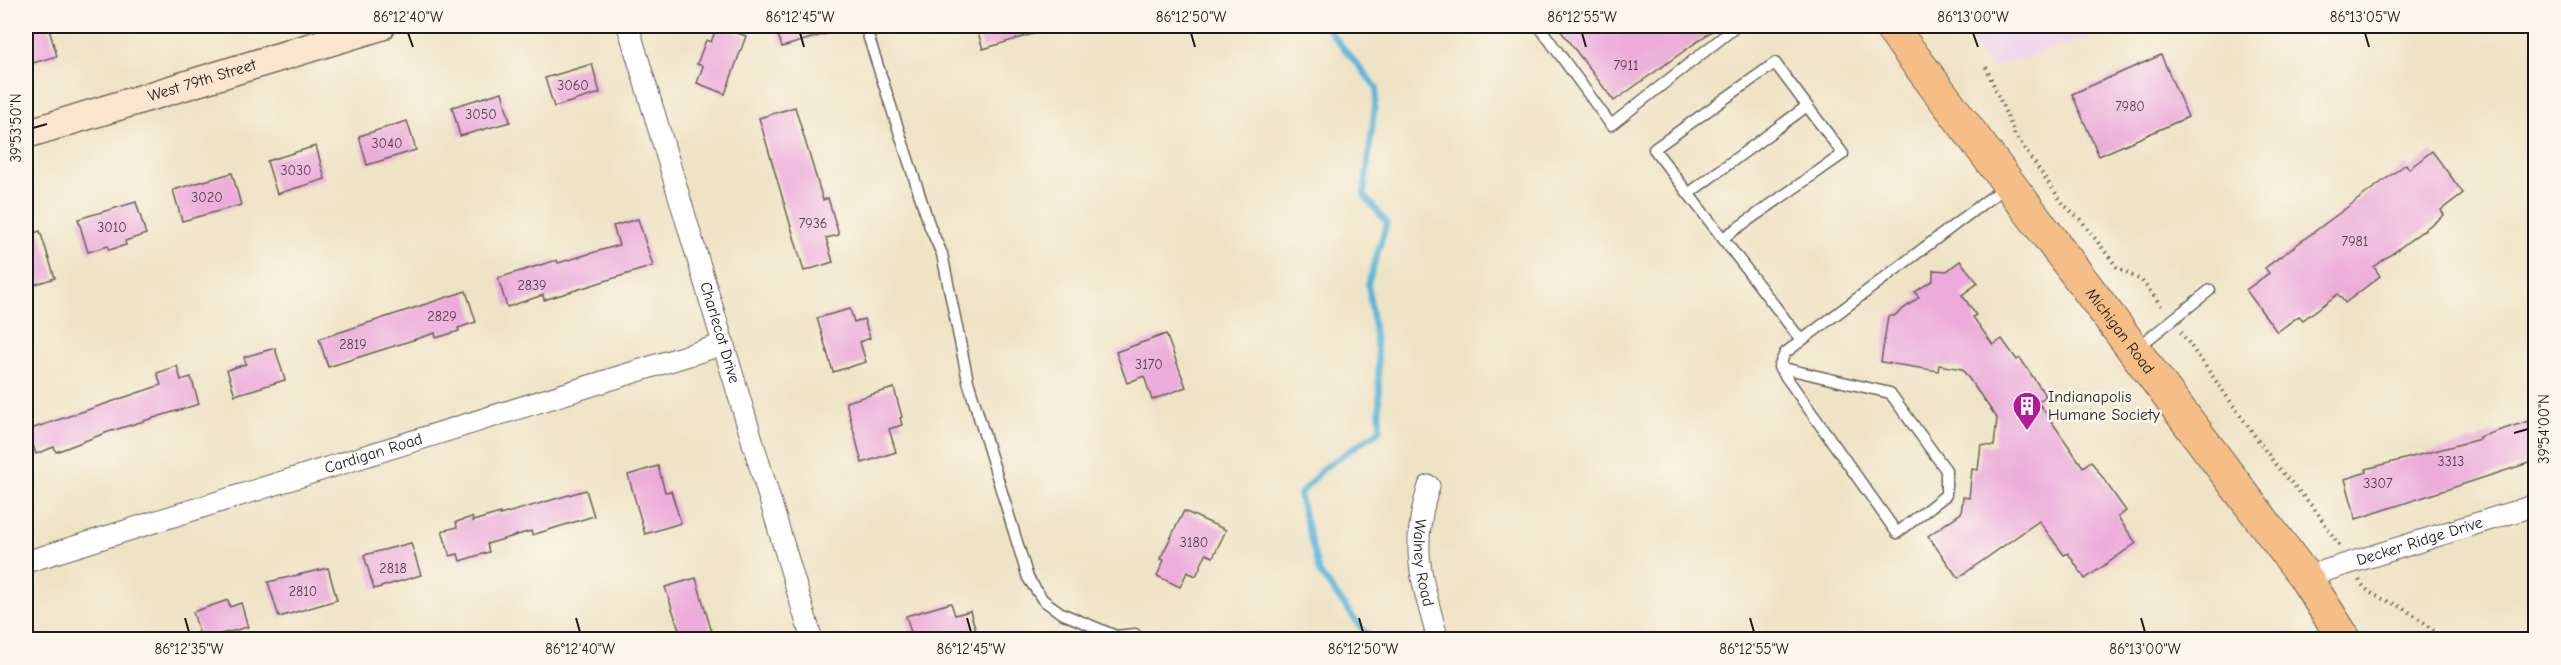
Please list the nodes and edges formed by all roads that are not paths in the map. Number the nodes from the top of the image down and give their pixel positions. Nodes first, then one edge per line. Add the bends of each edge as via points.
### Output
1 (381, 26) edge
2 (628, 26) edge
3 (865, 26) edge
4 (1539, 26) edge
5 (1737, 26) edge
6 (1890, 26) edge
7 (1807, 106) junction
8 (26, 134) edge
9 (2009, 184) junction
10 (1688, 194) junction
11 (1723, 238) junction
12 (2210, 290) dead end
13 (1801, 340) junction
14 (724, 344) junction
15 (2134, 350) junction
16 (1779, 367) junction
17 (1429, 486) dead end
18 (2535, 506) edge
19 (26, 562) edge
20 (2304, 577) junction
21 (1135, 634) dead end
22 (812, 639) edge
23 (1438, 639) edge
24 (2345, 639) edge

1 - 8 main road, West 79th Street
2 - 14 street, Charlecot Drive
3 - 21 lane via 942,254 968,381 1028,578 1043,600 1061,613 1116,636
4 - 5 lane via 1611,125
6 - 9 main road, Michigan Road
7 - 10 lane
7 - 10 lane via 1775,63 1654,149
7 - 11 lane via 1843,154
9 - 13 lane
9 - 15 main road, Michigan Road
10 - 11 lane
11 - 13 lane
12 - 15 lane
13 - 16 lane via 1785,353
14 - 19 street, Cardigan Road
14 - 22 street, Charlecot Drive
15 - 20 main road, Michigan Road
16 - 16 lane via 1897,533 1946,495 1946,470 1890,393
17 - 23 street, Walney Road via 1417,549
18 - 20 street, Decker Ridge Drive
20 - 24 main road, Michigan Road

